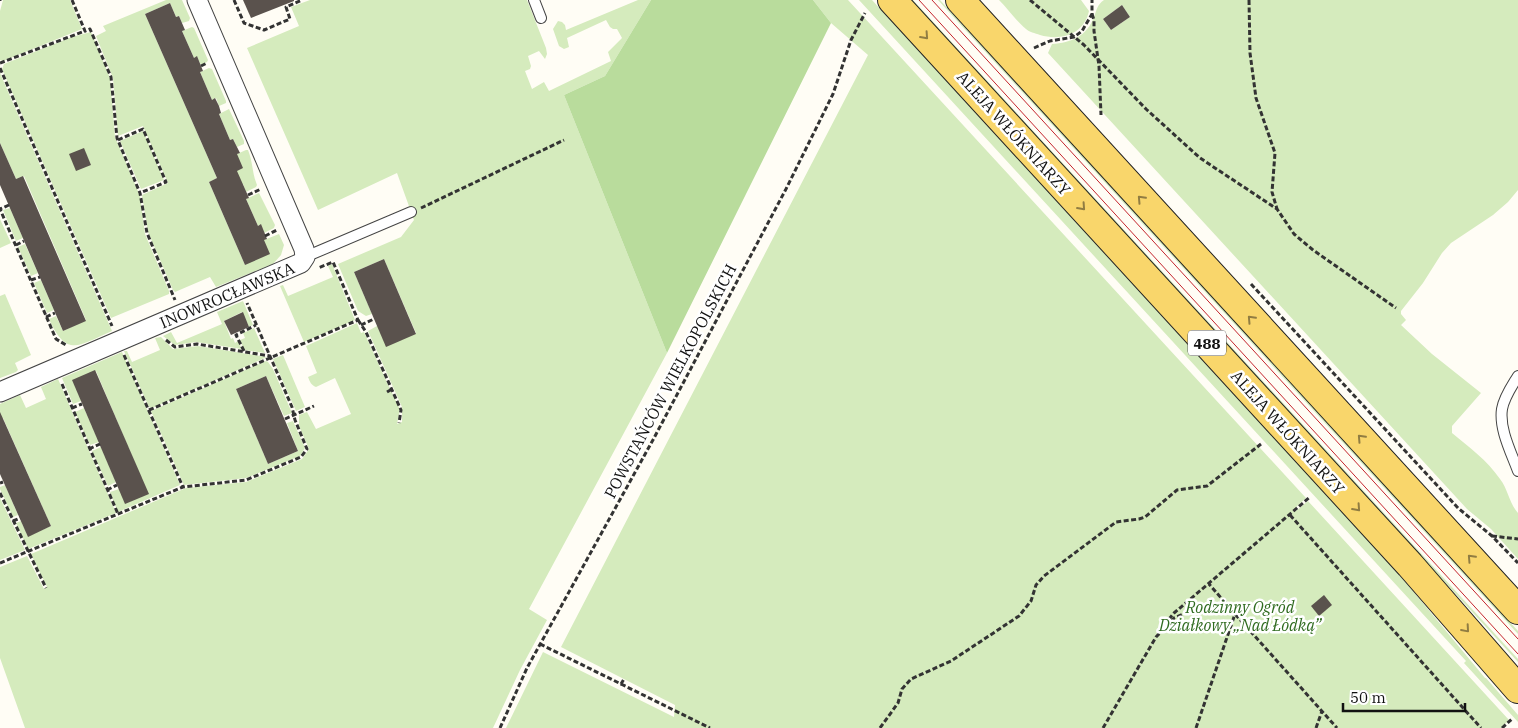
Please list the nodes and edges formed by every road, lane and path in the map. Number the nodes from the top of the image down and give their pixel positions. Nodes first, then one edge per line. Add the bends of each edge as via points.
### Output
1 (72, 0) edge
2 (198, 0) edge
3 (234, 0) edge
4 (302, 0) edge
5 (534, 0) edge
6 (892, 0) edge
7 (960, 0) edge
8 (1030, 0) edge
9 (1092, 0) edge
10 (1249, 0) edge
11 (865, 13) dead end
12 (1092, 14) junction
13 (541, 18) dead end
14 (85, 30) junction
15 (1074, 37) junction
16 (1028, 41) dead end
17 (1034, 48) junction
18 (1041, 55) dead end
19 (1098, 58) junction
20 (0, 64) edge
21 (0, 68) edge
22 (1095, 114) dead end
23 (1101, 115) dead end
24 (1102, 121) dead end
25 (118, 140) junction
26 (564, 140) dead end
27 (140, 193) junction
28 (248, 195) dead end
29 (266, 197) dead end
30 (9, 205) dead end
31 (1277, 209) junction
32 (411, 212) joint
33 (1, 214) edge
34 (282, 235) dead end
35 (265, 236) dead end
36 (24, 241) dead end
37 (16, 245) junction
38 (305, 257) junction
39 (333, 262) dead end
40 (40, 277) dead end
41 (31, 280) junction
42 (1250, 282) dead end
43 (241, 290) junction
44 (1396, 308) dead end
45 (55, 313) dead end
46 (181, 315) junction
47 (46, 317) junction
48 (374, 319) dead end
49 (358, 320) junction
50 (256, 325) junction
51 (361, 325) junction
52 (160, 335) dead end
53 (118, 341) junction
54 (72, 348) dead end
55 (244, 351) junction
56 (270, 357) junction
57 (1518, 376) edge
58 (59, 377) dead end
59 (392, 389) junction
60 (0, 392) edge
61 (387, 392) dead end
62 (82, 404) dead end
63 (314, 406) dead end
64 (72, 408) junction
65 (149, 410) junction
66 (294, 416) junction
67 (285, 419) dead end
68 (399, 423) dead end
69 (100, 444) dead end
70 (1261, 444) dead end
71 (89, 449) junction
72 (1518, 471) edge
73 (117, 485) dead end
74 (183, 487) junction
75 (107, 490) junction
76 (0, 493) edge
77 (1310, 497) dead end
78 (118, 514) junction
79 (1290, 515) junction
80 (20, 518) dead end
81 (13, 521) junction
82 (1492, 536) junction
83 (1518, 539) edge
84 (28, 553) junction
85 (0, 563) edge
86 (1518, 563) edge
87 (1208, 584) junction
88 (46, 588) dead end
89 (1518, 610) edge
90 (1235, 614) junction
91 (1156, 637) junction
92 (540, 644) junction
93 (624, 679) dead end
94 (621, 684) junction
95 (1518, 689) edge
96 (1322, 711) junction
97 (1512, 719) dead end
98 (500, 728) edge
99 (710, 728) edge
100 (880, 728) edge
101 (1103, 728) edge
102 (1196, 728) edge
103 (1316, 728) edge
104 (1337, 728) edge
105 (1481, 728) edge
106 (1502, 728) edge

1 - 14 path
2 - 38 street, INOWROCŁAWSKA
3 - 4 path via 244,23 264,30 290,19 286,7
5 - 13 lane
6 -> 95 main road, ALEJA WŁÓKNIARZY / 488 via 1410,565
89 -> 7 main road
8 - 15 path
9 - 12 path
10 - 31 path via 1250,53 1256,98 1275,152 1272,192
11 - 92 path, POWSTAŃCÓW WIELKOPOLSKICH via 851,40 833,94 786,189 659,430
12 - 15 path via 1082,31
12 - 19 path
14 - 20 path
14 - 25 path via 90,29 111,78
15 - 17 path via 1050,41
15 - 19 path
16 - 17 path
17 - 18 path
19 - 23 path
19 - 31 path via 1146,109 1200,158
21 - 53 path
22 - 24 path
25 - 27 path
25 - 27 path via 143,128 166,182
26 - 32 path
27 - 46 path via 147,233
28 - 29 path via 262,188
30 - 33 path via 0,209
31 - 44 path via 1294,234 1313,250
32 - 38 lane
33 - 37 path
34 - 35 path via 280,229
36 - 37 path
37 - 41 path
38 - 43 street, INOWROCŁAWSKA via 301,263
39 - 49 path
40 - 41 path
41 - 47 path
42 - 82 path via 1458,508
43 - 46 street, INOWROCŁAWSKA
43 - 50 path
45 - 47 path
46 - 53 street, INOWROCŁAWSKA
47 - 54 path via 56,339
48 - 51 path
49 - 51 path
49 - 56 path
50 - 55 path via 236,334
50 - 56 path
51 - 59 path
52 - 55 path via 175,347 197,344
53 - 60 street, INOWROCŁAWSKA
53 - 65 path
55 - 56 path
56 - 65 path
56 - 66 path
57 - 72 lane via 1502,409 1503,425
58 - 64 path
59 - 61 path
59 - 68 path via 401,410
62 - 64 path
63 - 66 path
64 - 71 path
65 - 74 path
66 - 67 path
66 - 74 path via 307,449 300,457 246,480
69 - 71 path
70 - 100 path via 1207,486 1177,490 1145,517 1116,522 1044,576 1036,585 1032,601 1019,616 950,661 911,679
71 - 75 path
73 - 75 path
74 - 78 path
75 - 78 path
76 - 81 path
77 - 79 path
78 - 84 path
79 - 87 path
79 - 105 path
80 - 81 path
81 - 84 path
82 - 83 path
82 - 86 path
84 - 85 path
84 - 88 path
87 - 90 path
87 - 91 path via 1174,614
90 - 91 path via 1215,608 1192,610 1174,618
90 - 96 path
90 - 102 path
91 - 101 path
92 - 94 path
92 - 98 path, POWSTAŃCÓW WIELKOPOLSKICH
93 - 94 path
94 - 99 path
96 - 103 path
96 - 104 path
97 - 106 path

